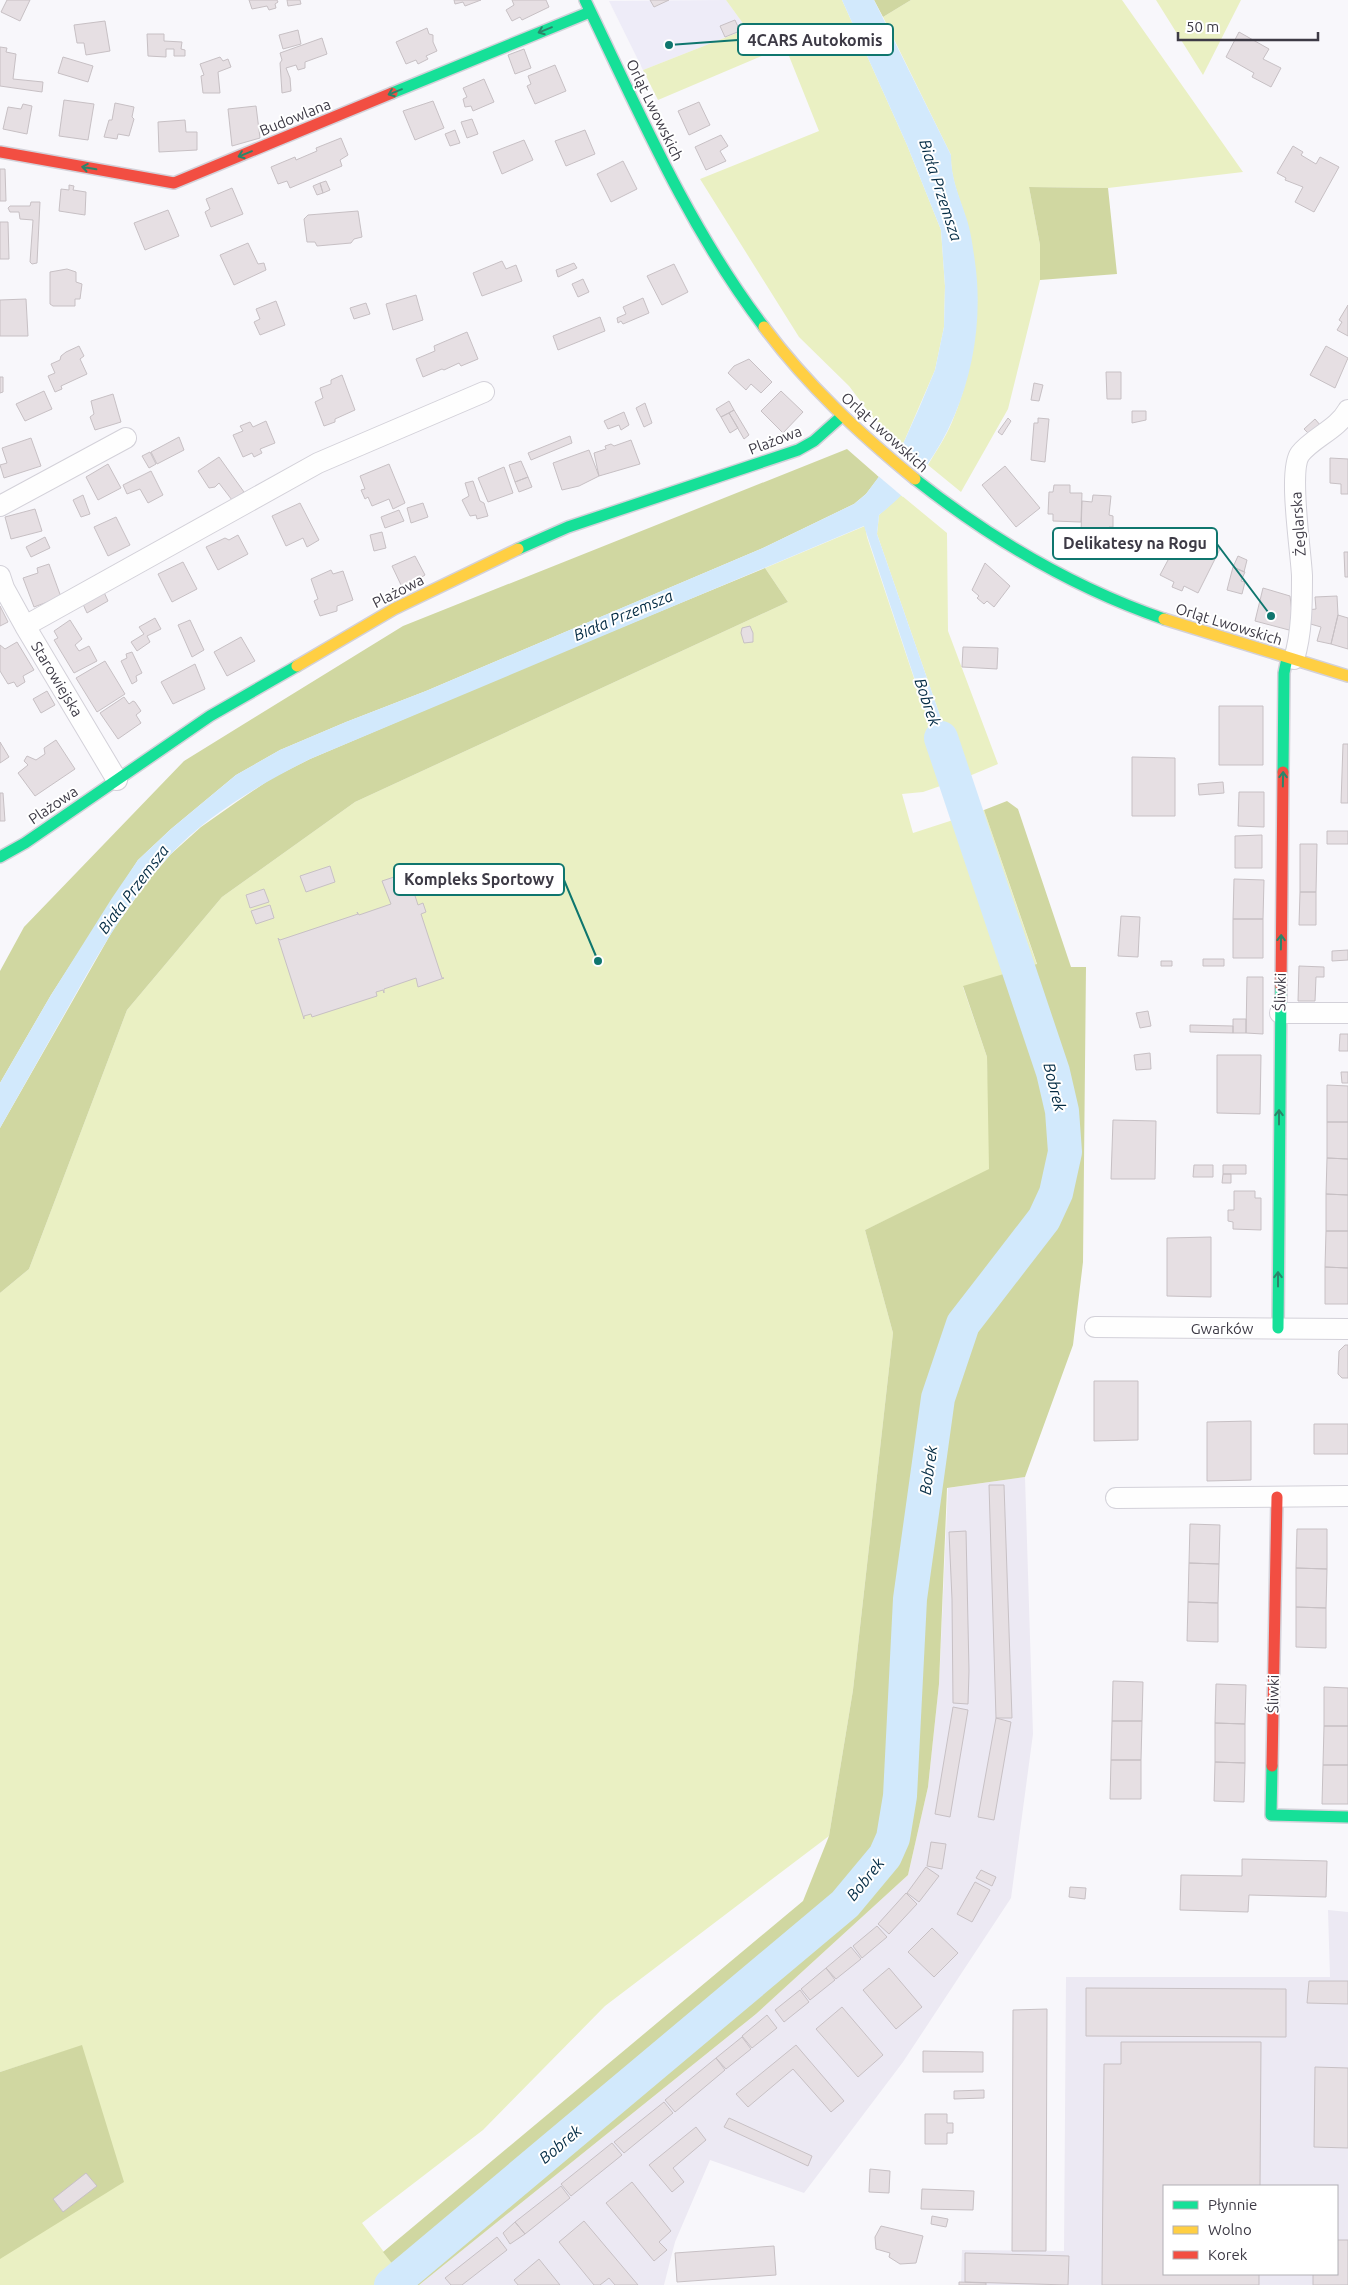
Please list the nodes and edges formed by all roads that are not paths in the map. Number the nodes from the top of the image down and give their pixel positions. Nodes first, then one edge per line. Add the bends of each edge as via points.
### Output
1 (585, 0) edge
2 (590, 12) junction
3 (0, 152) edge
4 (484, 392) dead end
5 (1348, 410) edge
6 (842, 416) junction
7 (126, 438) dead end
8 (0, 506) edge
9 (0, 576) edge
10 (25, 626) junction
11 (1291, 658) junction
12 (1348, 676) edge
13 (117, 780) junction
14 (0, 857) edge
15 (1280, 1013) junction
16 (1348, 1013) edge
17 (1095, 1327) dead end
18 (1278, 1328) junction
19 (1348, 1329) edge
20 (1348, 1496) edge
21 (1277, 1497) junction
22 (1116, 1498) dead end
23 (1348, 1816) edge

1 - 2 street, Orląt Lwowskich
2 -> 3 street, Budowlana via 174,183
2 - 6 street, Orląt Lwowskich via 673,180 718,260 763,328
4 - 10 street via 318,462
5 - 11 street, Żeglarska via 1328,432 1300,454 1294,474 1302,578 1299,642
6 - 11 street, Orląt Lwowskich via 956,513 999,542 1082,587 1151,615
6 - 13 street, Plażowa via 798,450 568,527 394,609 210,716
7 - 8 street
9 - 10 street, Starowiejska
10 - 13 street, Starowiejska
11 - 12 street, Orląt Lwowskich
15 -> 11 street, Śliwki via 1284,673
13 - 14 street, Plażowa
15 - 16 street
18 -> 15 street, Śliwki
17 - 18 street, Gwarków
18 - 19 street, Gwarków
20 - 21 street
21 - 22 street
21 - 23 street, Śliwki via 1271,1814

